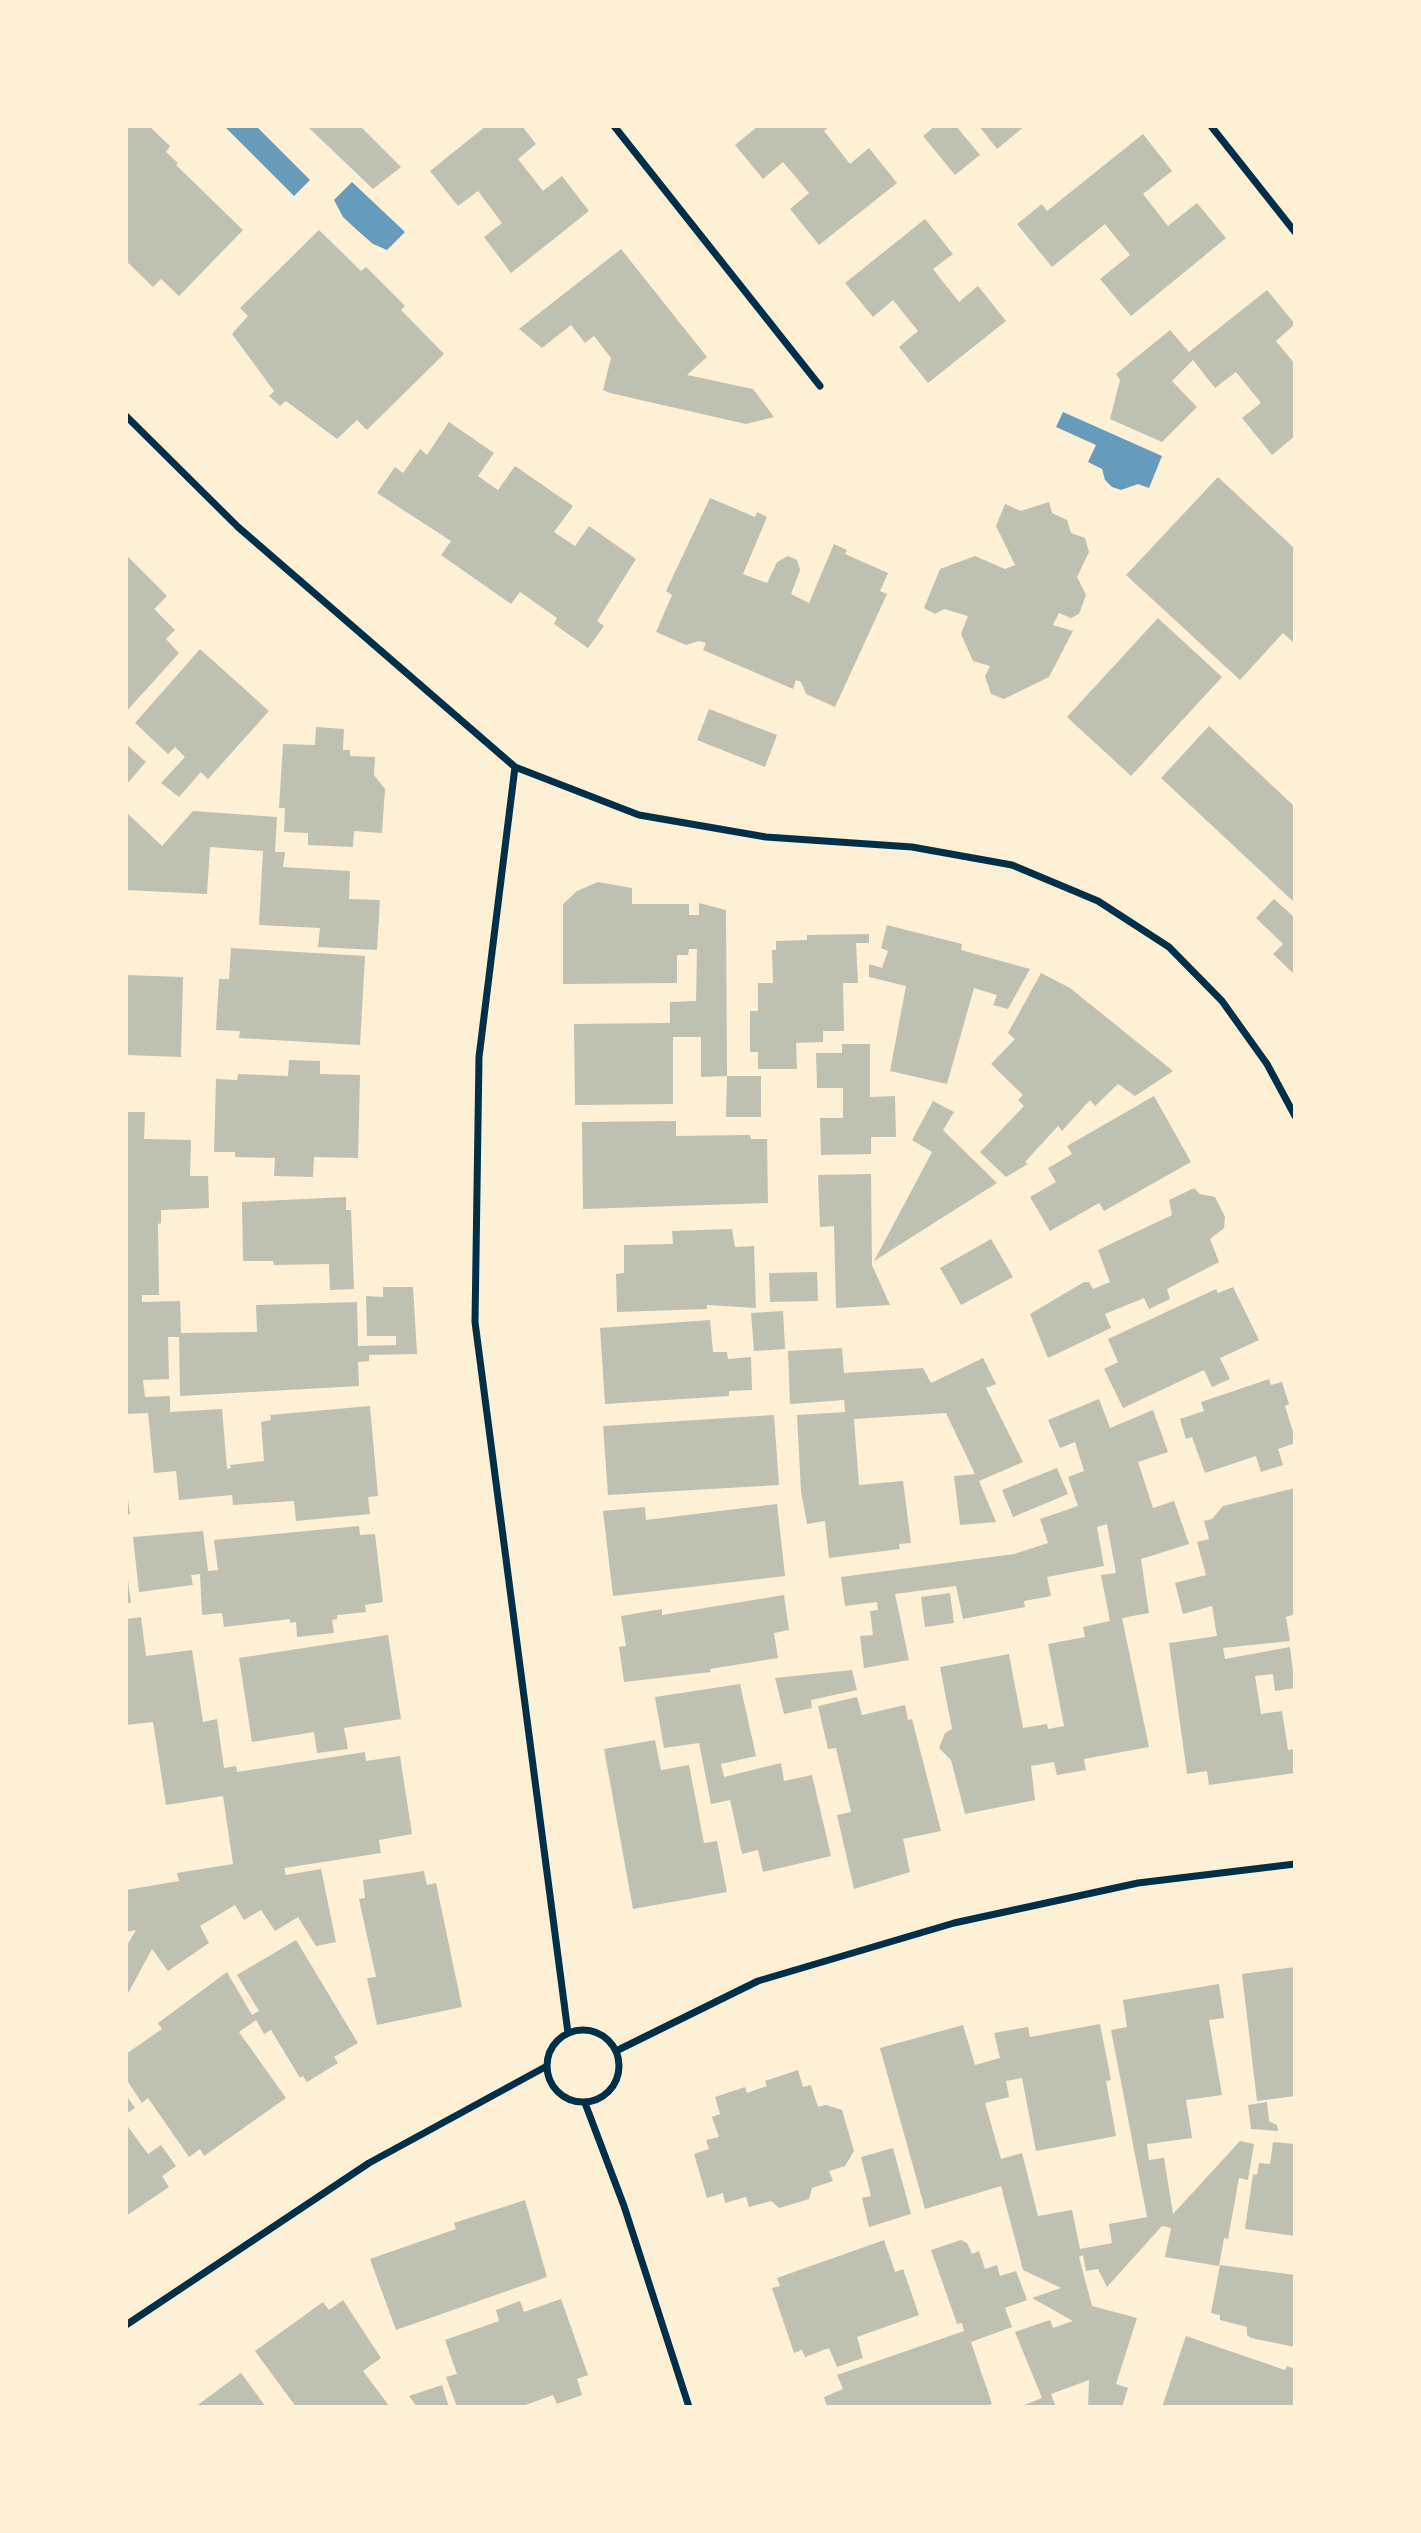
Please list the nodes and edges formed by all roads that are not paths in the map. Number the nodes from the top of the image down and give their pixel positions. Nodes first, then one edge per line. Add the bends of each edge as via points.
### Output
1 (614, 126) edge
2 (1212, 126) edge
3 (1295, 232) edge
4 (820, 386) dead end
5 (126, 415) edge
6 (515, 767) junction
7 (1295, 1116) edge
8 (1295, 1864) edge
9 (568, 2033) junction
10 (615, 2051) junction
11 (547, 2066) junction
12 (585, 2103) junction
13 (126, 2325) edge
14 (689, 2407) edge

1 - 4 street
2 - 3 street
5 - 6 street via 238,527
6 - 7 street via 639,815 766,837 912,847 1012,865 1098,901 1170,947 1222,1001
6 - 9 street via 479,1057 475,1322
8 - 10 street via 1138,1883 954,1923 758,1981
9 - 10 street via 591,2031
9 - 11 street via 552,2046
10 - 12 street via 618,2074 614,2085 607,2094
11 - 12 street via 548,2077 562,2096
11 - 13 street via 369,2163
12 - 14 street via 624,2206

